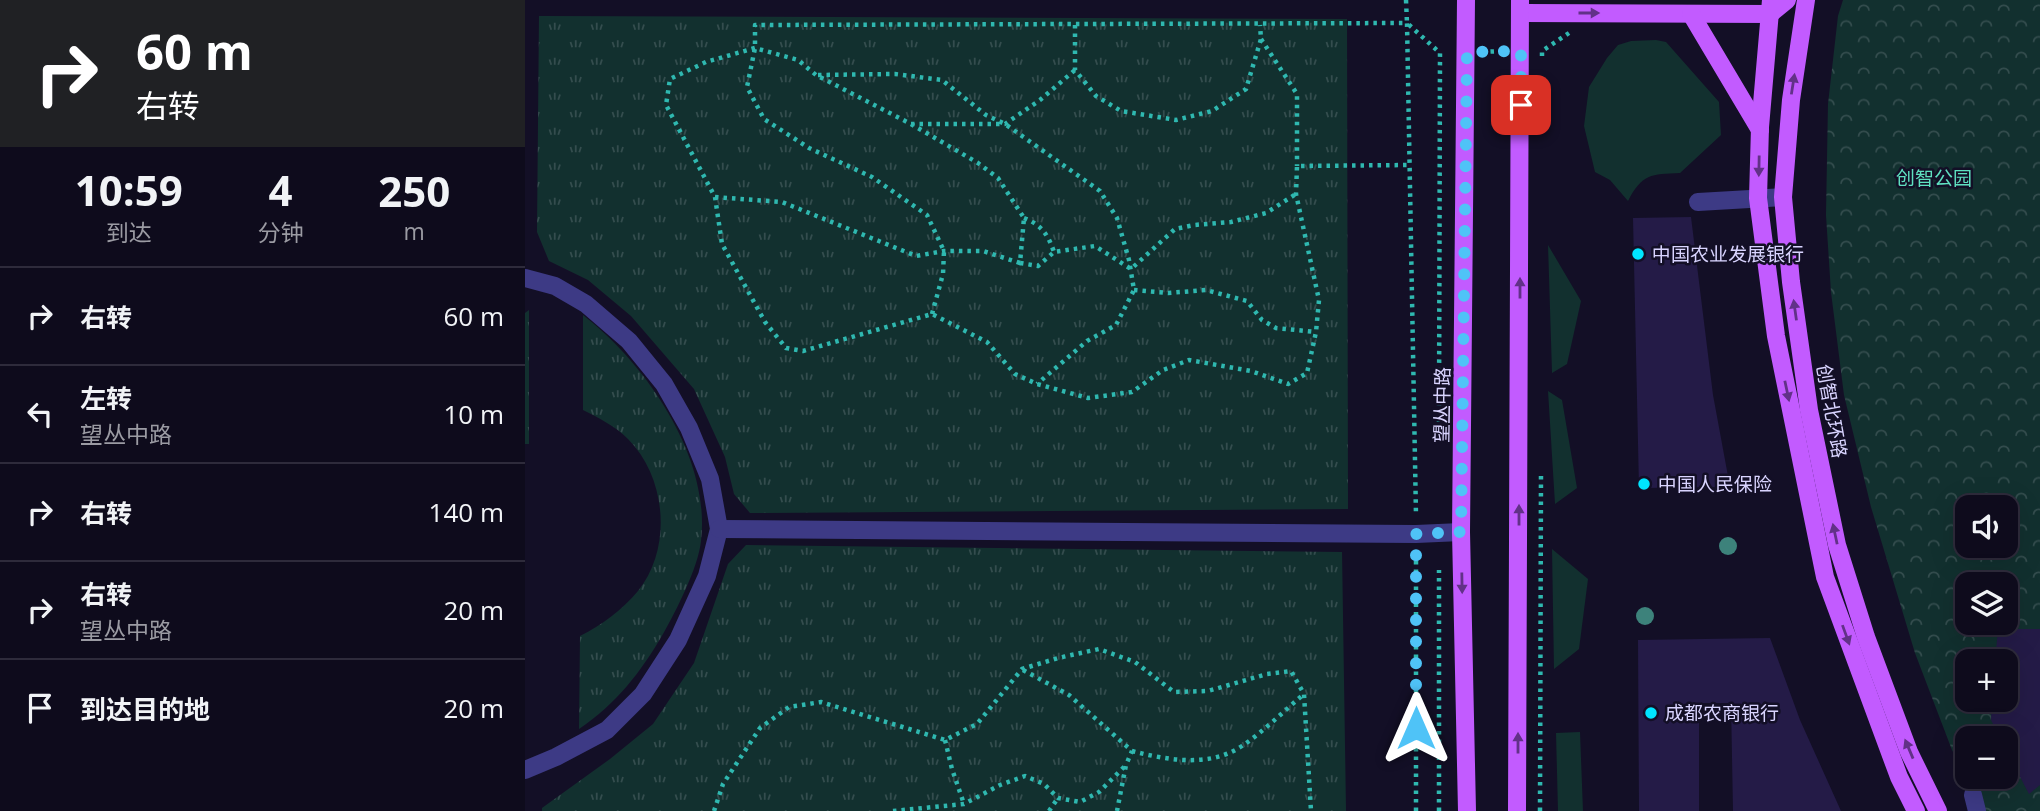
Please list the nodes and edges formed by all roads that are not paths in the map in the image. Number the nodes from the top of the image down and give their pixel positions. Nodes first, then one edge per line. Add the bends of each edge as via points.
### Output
1 (1466, 0) edge
2 (1787, 0) edge
3 (1806, 0) edge
4 (1520, 7) edge
5 (1770, 7) edge
6 (1691, 14) junction
7 (1760, 130) junction
8 (1783, 197) junction
9 (1758, 198) junction
10 (1698, 202) dead end
11 (525, 278) edge
12 (719, 529) junction
13 (1461, 532) junction
14 (525, 771) edge
15 (1468, 811) edge
16 (1517, 811) edge
17 (1916, 811) edge
18 (1938, 811) edge

1 - 13 main road, 望丛中路
2 - 5 main road
8 -> 3 main road, 创智北环路
4 -> 6 main road via 1574,13
16 -> 4 main road
5 - 6 main road
5 - 7 main road
6 - 7 main road
7 -> 9 main road
8 - 9 lane
18 -> 8 main road, 创智北环路 via 1909,752 1837,545 1809,410
9 - 10 lane
9 -> 17 main road via 1776,336 1825,577 1899,777
11 - 12 lane via 555,286 586,304 629,341 664,384 710,479
12 - 13 lane
12 - 14 lane via 707,576 678,640 643,694 607,730
13 -> 15 main road, 望丛中路

